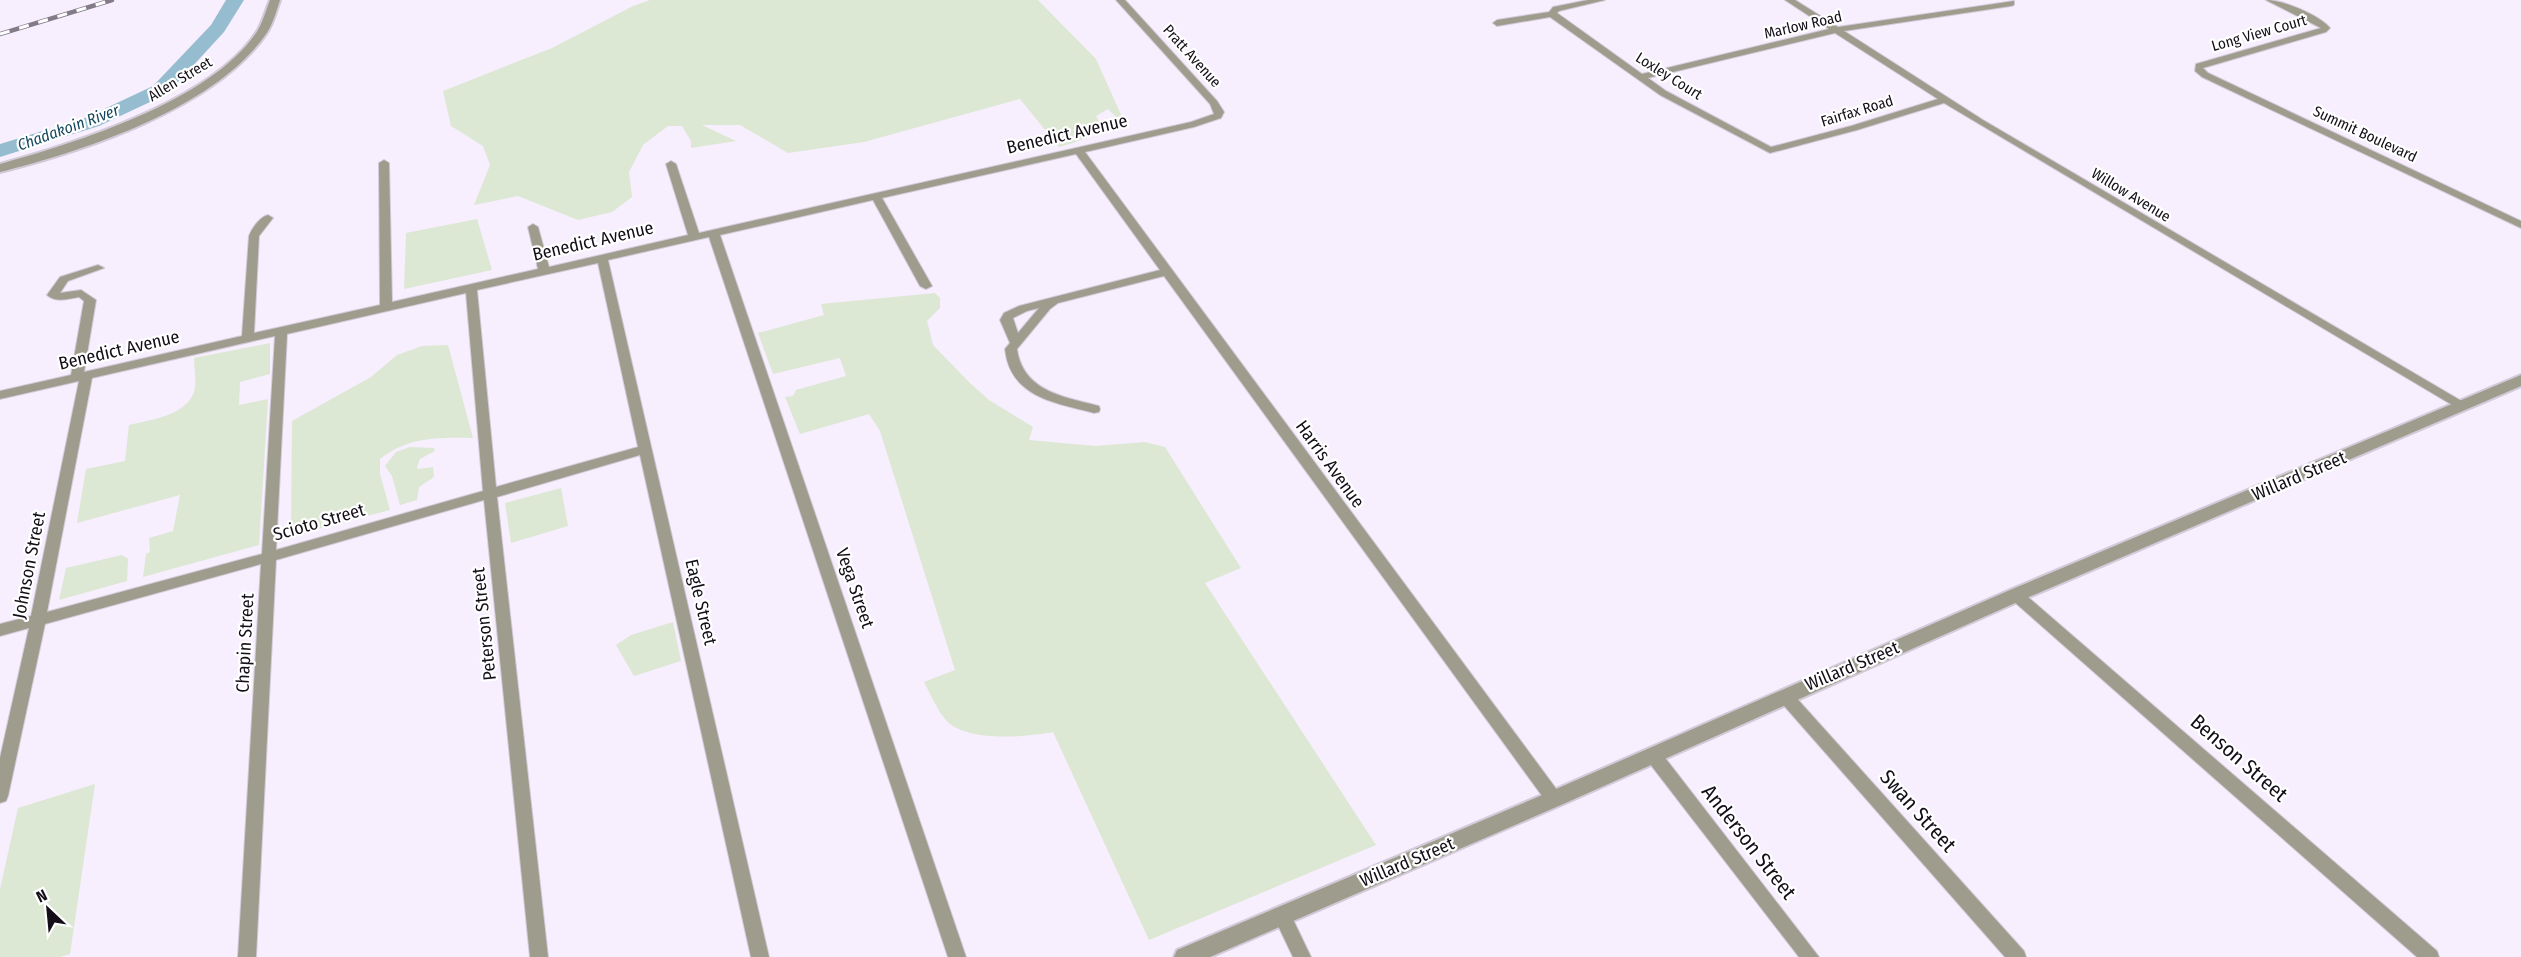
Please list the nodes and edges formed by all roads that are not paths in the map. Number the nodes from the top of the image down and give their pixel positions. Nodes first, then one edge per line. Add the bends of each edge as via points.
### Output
1 (275, 0) edge
2 (1120, 0) edge
3 (1601, 0) edge
4 (1789, 0) edge
5 (2270, 0) edge
6 (2011, 3) dead end
7 (1552, 14) junction
8 (1497, 23) dead end
9 (1836, 30) junction
10 (2198, 68) joint
11 (1639, 77) junction
12 (1945, 100) junction
13 (1194, 123) joint
14 (1078, 150) junction
15 (1777, 150) joint
16 (384, 163) dead end
17 (671, 164) dead end
18 (0, 168) edge
19 (875, 195) junction
20 (268, 218) dead end
21 (2521, 225) edge
22 (533, 227) dead end
23 (713, 232) junction
24 (694, 236) junction
25 (602, 257) junction
26 (98, 268) dead end
27 (544, 270) junction
28 (1167, 272) junction
29 (926, 286) dead end
30 (471, 287) junction
31 (1054, 301) junction
32 (386, 307) junction
33 (281, 331) junction
34 (248, 339) junction
35 (1016, 344) junction
36 (81, 377) junction
37 (2521, 380) edge
38 (0, 395) edge
39 (2464, 406) junction
40 (1094, 409) dead end
41 (647, 449) junction
42 (490, 494) junction
43 (269, 557) junction
44 (2016, 595) junction
45 (38, 619) junction
46 (0, 630) edge
47 (1785, 696) junction
48 (1653, 755) junction
49 (0, 796) edge
50 (1554, 799) junction
51 (1282, 915) junction
52 (247, 957) edge
53 (539, 957) edge
54 (760, 957) edge
55 (957, 957) edge
56 (1185, 957) edge
57 (1302, 957) edge
58 (1810, 957) edge
59 (2017, 957) edge
60 (2430, 957) edge

1 - 18 street, Allen Street via 264,29 247,50 194,91 96,139
2 - 13 street, Pratt Avenue via 1220,111 1213,119
3 - 7 street via 1556,9
4 - 9 street, Willow Avenue
5 - 10 street, Long View Court via 2325,26 2324,30
6 - 9 street, Marlow Road
7 - 8 street
7 - 11 street, Loxley Court
9 - 11 street, Marlow Road
9 - 12 street, Willow Avenue
10 - 21 street, Summit Boulevard via 2205,75
11 - 15 street, Loxley Court via 1761,146
12 - 15 street, Fairfax Road
12 - 39 street, Willow Avenue
13 - 14 street, Benedict Avenue
14 - 19 street, Benedict Avenue
14 - 28 street, Harris Avenue
16 - 32 street
17 - 24 street
19 - 23 street, Benedict Avenue
19 - 29 street
20 - 34 street via 254,236
22 - 27 street
23 - 24 street, Benedict Avenue
23 - 55 street, Vega Street
24 - 25 street, Benedict Avenue
25 - 27 street, Benedict Avenue
25 - 41 street, Eagle Street
26 - 36 street, Johnson Street via 64,279 53,295 81,293 89,297
27 - 30 street, Benedict Avenue
28 - 31 street
28 - 50 street, Harris Avenue
30 - 32 street, Benedict Avenue
30 - 42 street, Peterson Street
31 - 35 street
31 - 35 street via 1008,316 1006,320
32 - 33 street, Benedict Avenue
33 - 34 street, Benedict Avenue
33 - 43 street, Chapin Street
34 - 36 street, Benedict Avenue
35 - 40 street via 1011,355 1026,384 1053,400
36 - 38 street, Benedict Avenue
36 - 45 street, Johnson Street
37 - 39 street, Willard Street
39 - 44 street, Willard Street
41 - 42 street, Scioto Street
41 - 54 street, Eagle Street
42 - 43 street, Scioto Street
42 - 53 street, Peterson Street
43 - 45 street, Scioto Street
43 - 52 street, Chapin Street
44 - 47 street, Willard Street
44 - 60 street, Benson Street
45 - 46 street, Scioto Street
45 - 49 street, Johnson Street
47 - 48 street, Willard Street
47 - 59 street, Swan Street
48 - 50 street, Willard Street
48 - 58 street, Anderson Street
50 - 51 street, Willard Street
51 - 56 street, Willard Street
51 - 57 street

